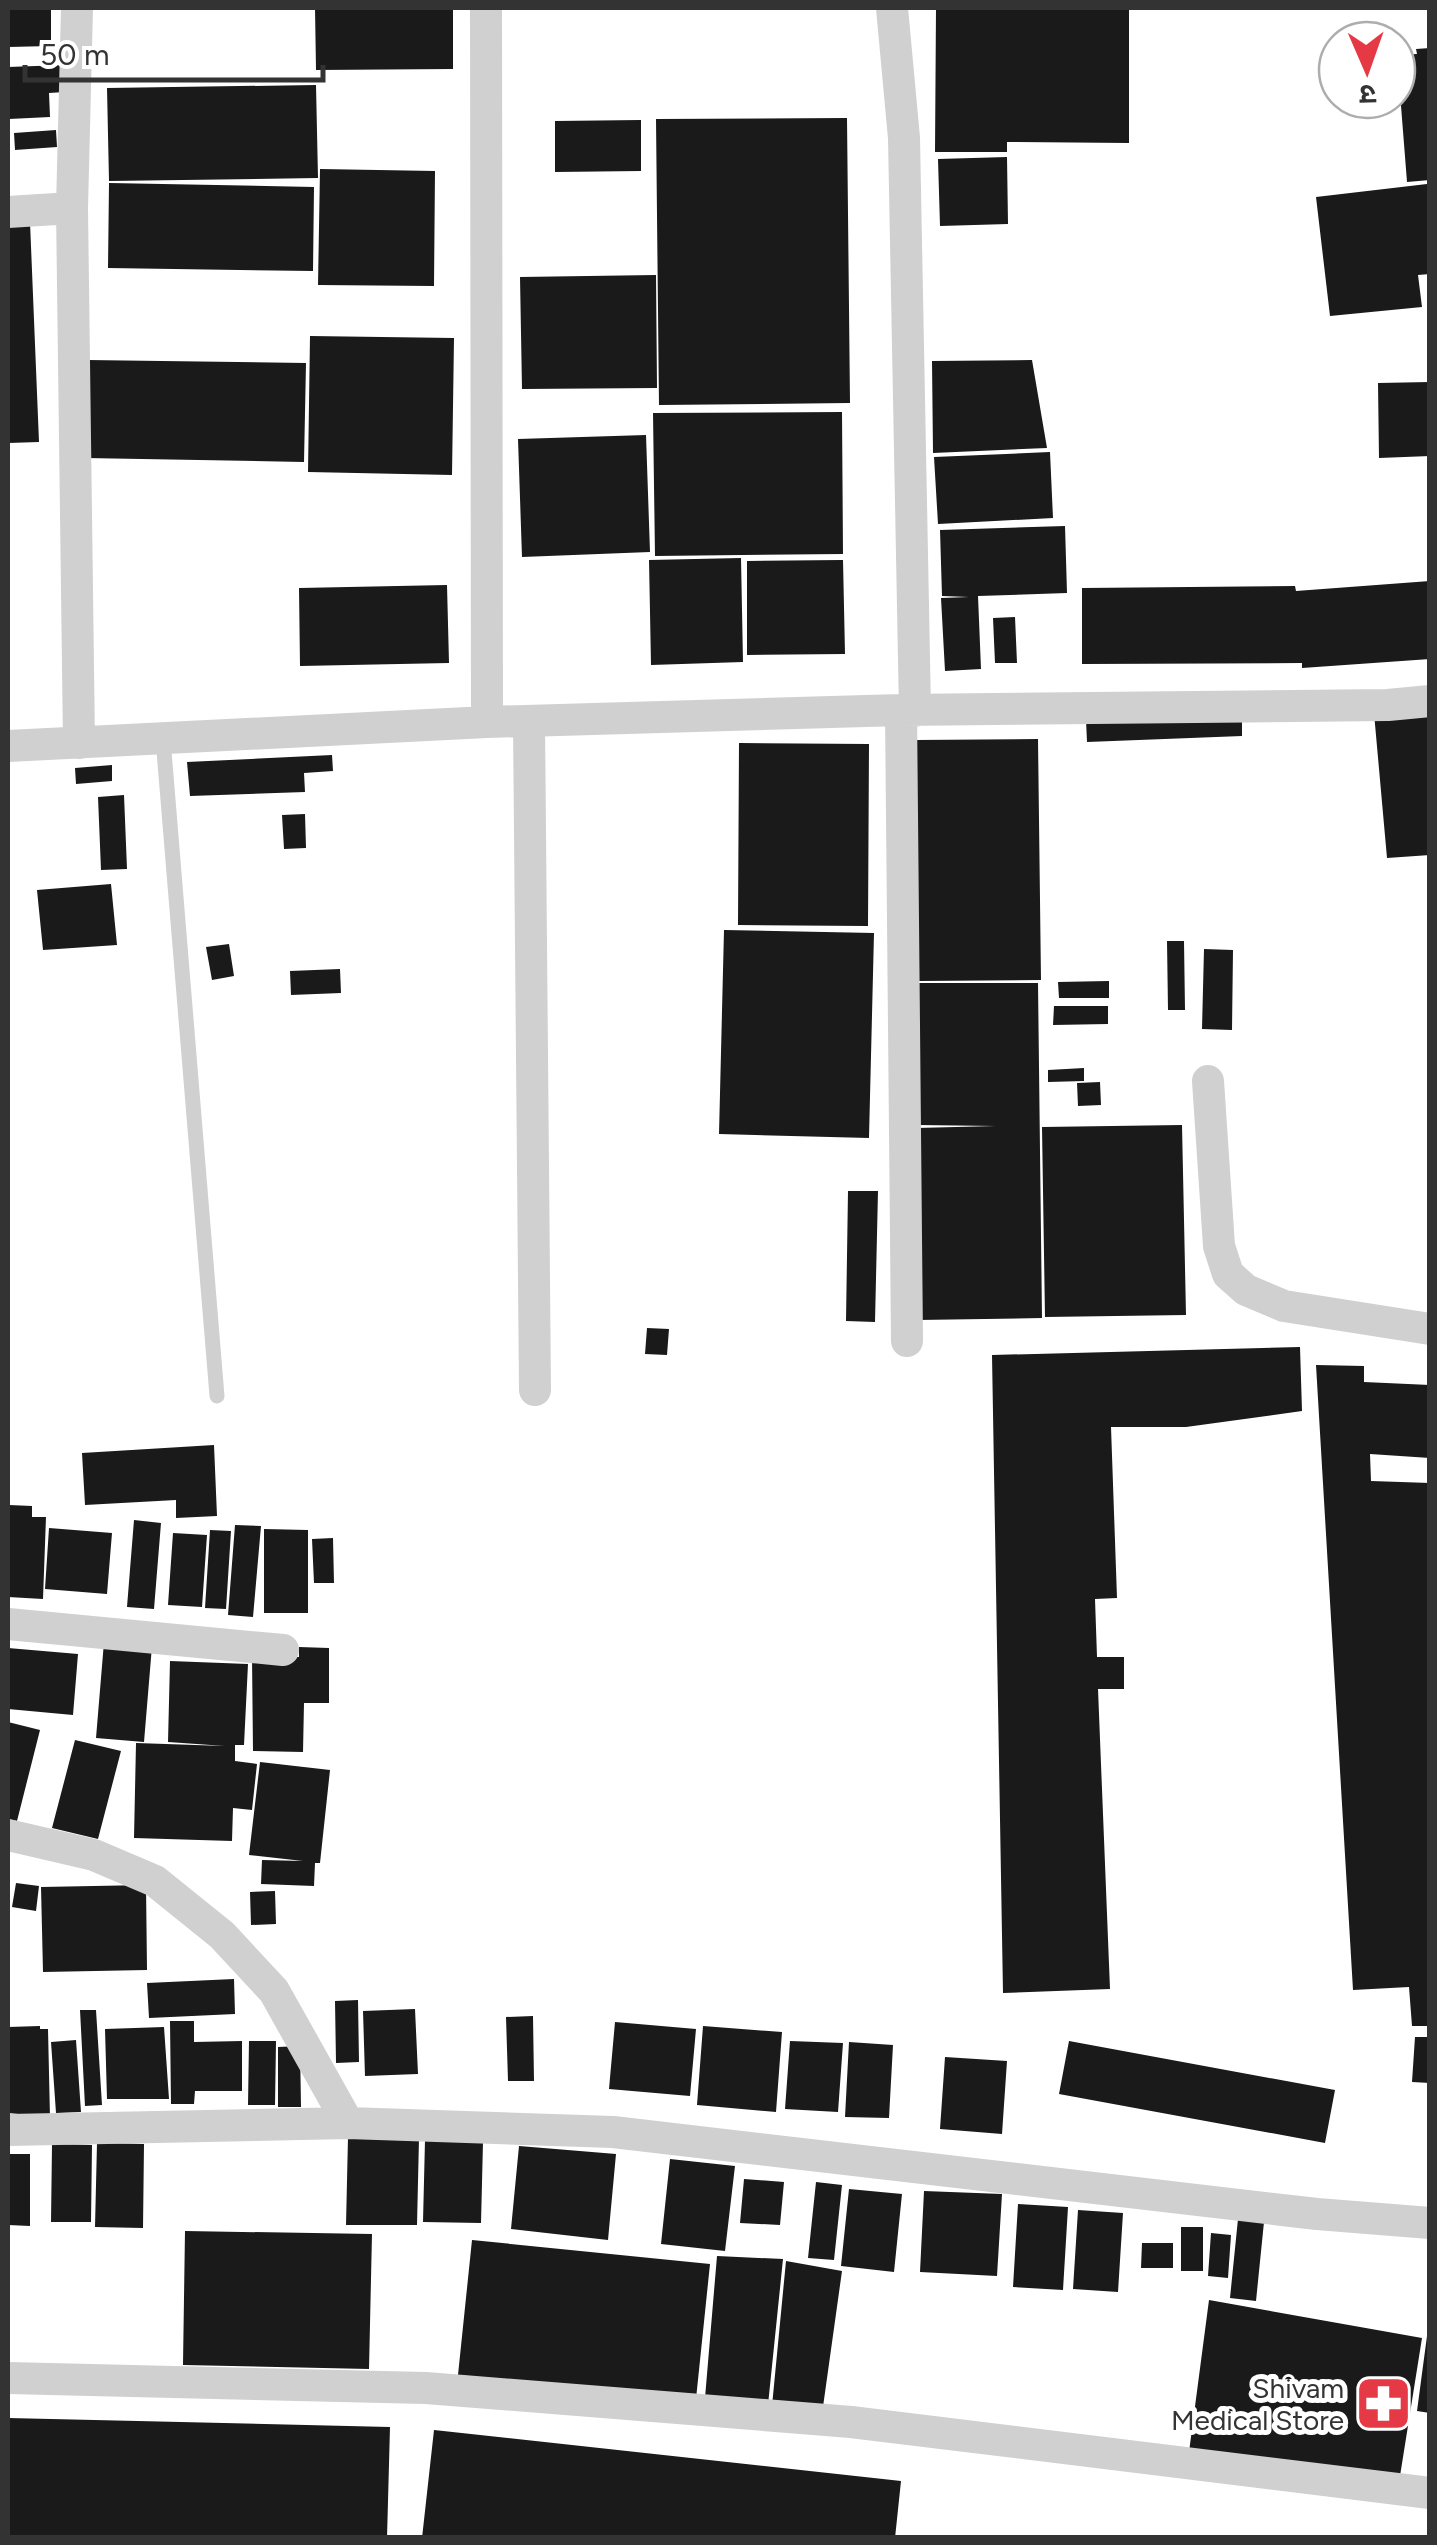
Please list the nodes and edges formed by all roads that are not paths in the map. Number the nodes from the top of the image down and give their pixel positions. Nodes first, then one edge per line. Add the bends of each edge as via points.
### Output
1 (77, 8) edge
2 (486, 8) edge
3 (892, 8) edge
4 (72, 208) junction
5 (8, 212) edge
6 (1430, 701) edge
7 (908, 711) junction
8 (528, 721) junction
9 (487, 722) junction
10 (163, 738) junction
11 (80, 743) junction
12 (8, 746) edge
13 (1208, 1082) dead end
14 (1430, 1329) edge
15 (907, 1341) dead end
16 (535, 1390) dead end
17 (217, 1396) dead end
18 (8, 1624) edge
19 (283, 1650) dead end
20 (8, 1835) edge
21 (348, 2123) junction
22 (8, 2130) edge
23 (1430, 2222) edge
24 (8, 2378) edge
25 (1430, 2494) edge

1 - 4 street
2 - 9 street
3 - 7 street via 904,138
4 - 5 street
4 - 11 street
6 - 7 street
7 - 8 street
7 - 15 street
8 - 9 street
8 - 16 street
9 - 10 street
10 - 11 street
10 - 17 lane
11 - 12 street
13 - 14 street via 1218,1246 1228,1274 1284,1306
18 - 19 street
20 - 21 street via 94,1855 155,1881 222,1935 274,1991
21 - 22 street
21 - 23 street via 613,2132
24 - 25 street via 426,2388 852,2422

